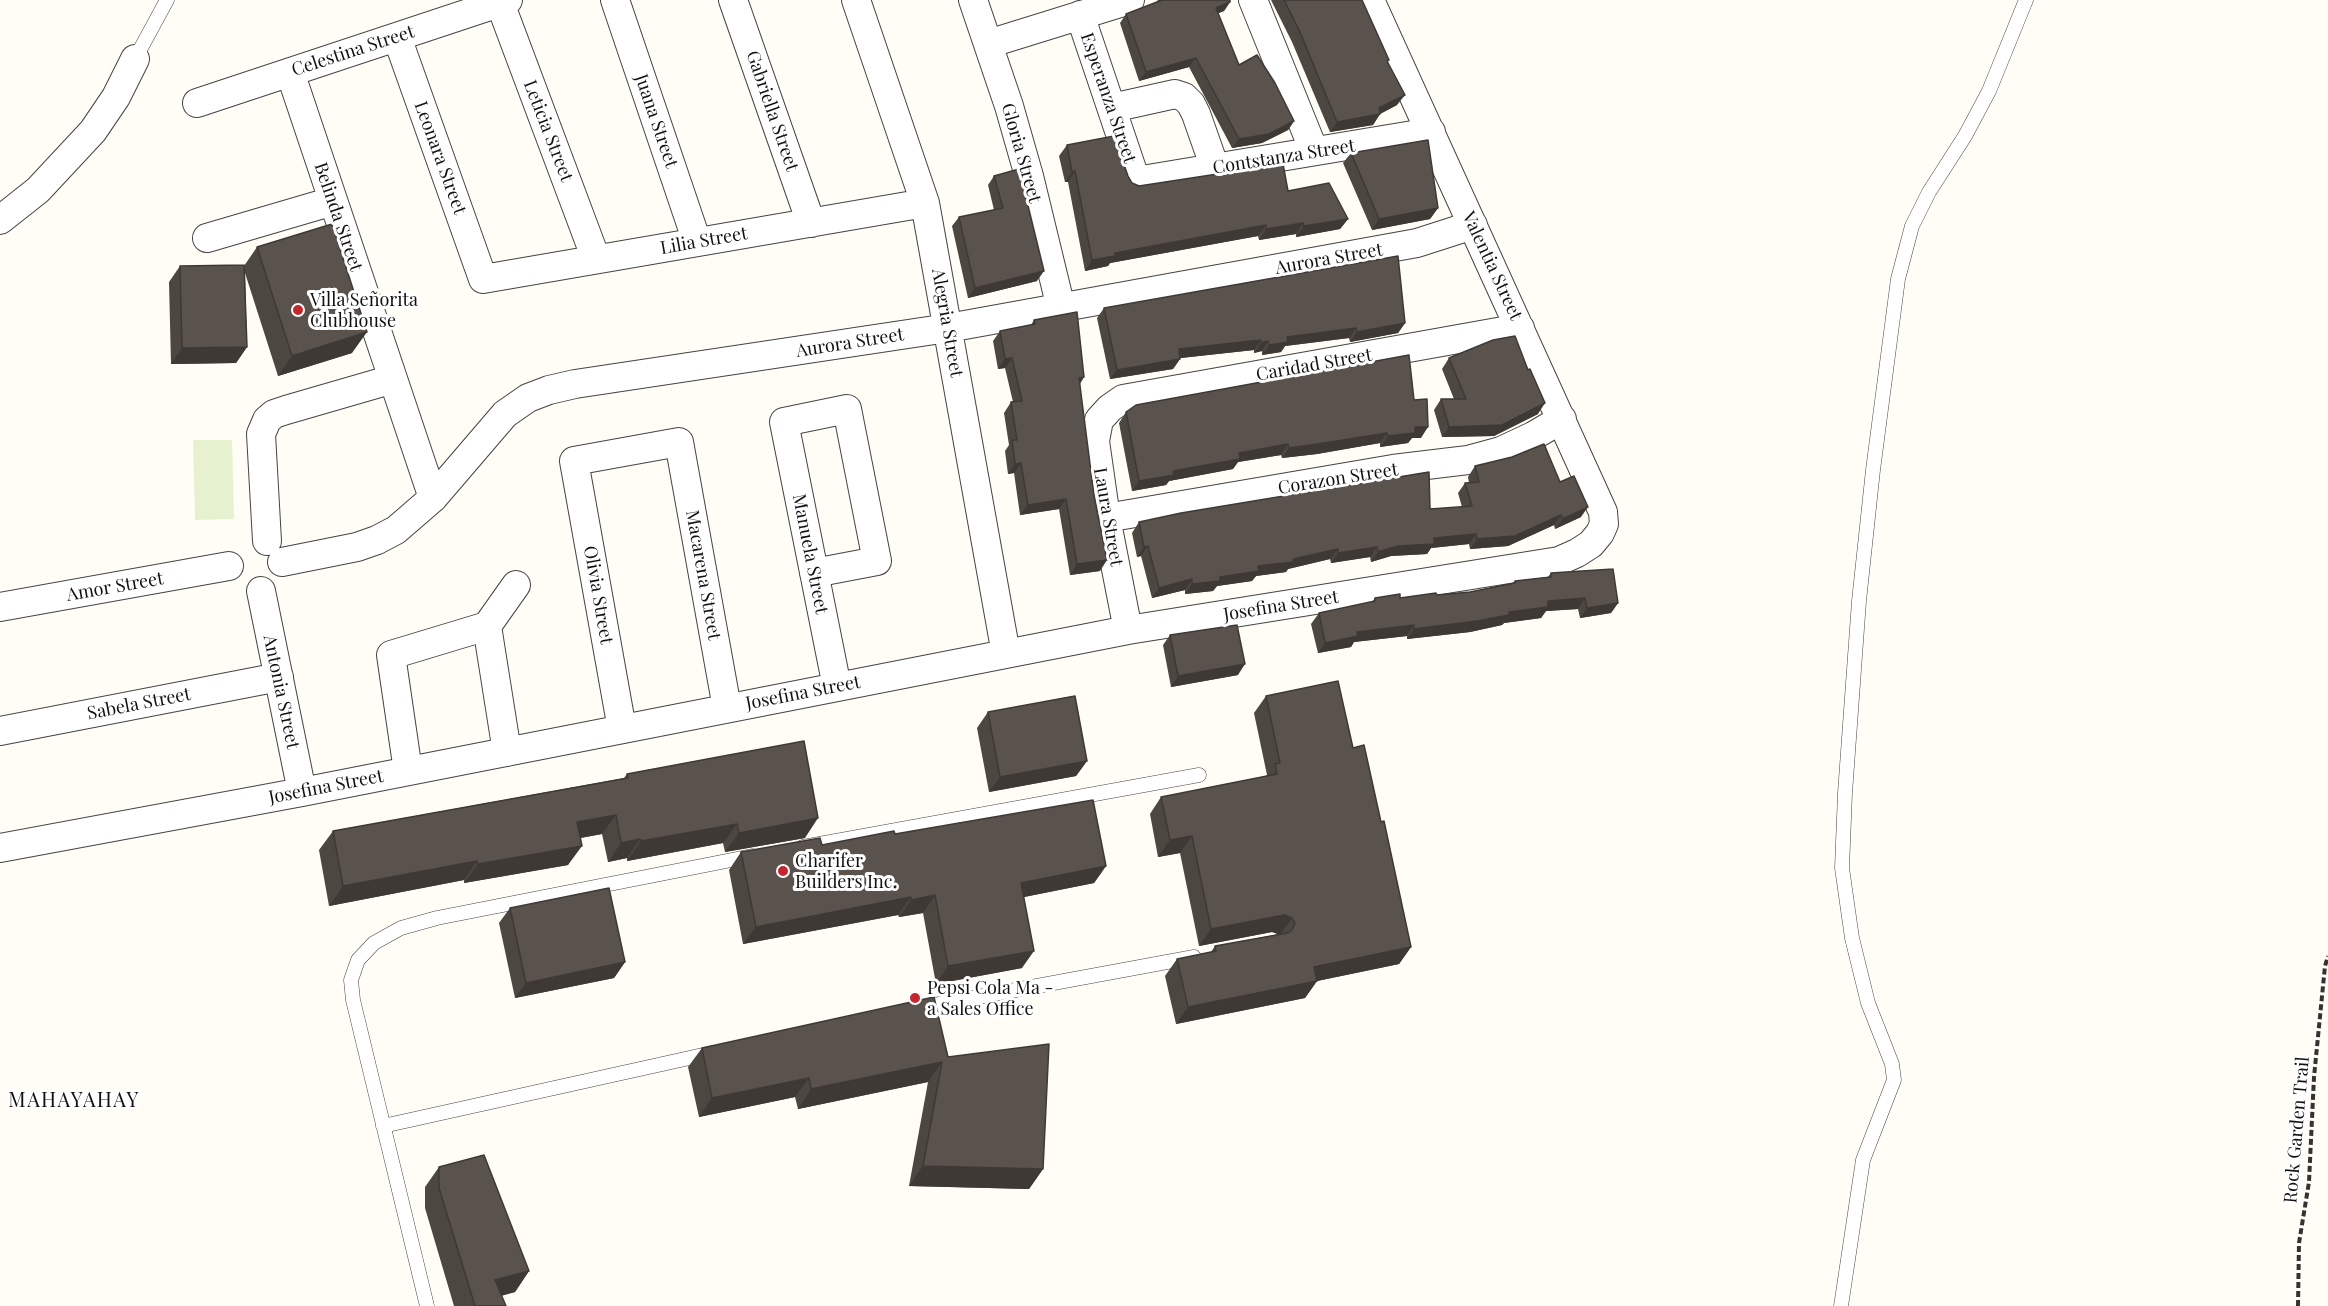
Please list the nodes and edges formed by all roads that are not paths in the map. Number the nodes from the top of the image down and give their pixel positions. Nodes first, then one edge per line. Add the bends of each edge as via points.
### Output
1 (167, 0) edge
2 (615, 0) edge
3 (733, 0) edge
4 (856, 0) edge
5 (973, 0) edge
6 (1130, 0) edge
7 (1253, 0) edge
8 (1370, 0) edge
9 (2026, 0) edge
10 (504, 1) edge
11 (1080, 15) junction
12 (397, 37) junction
13 (988, 44) junction
14 (135, 59) joint
15 (290, 72) junction
16 (197, 103) dead end
17 (1112, 108) junction
18 (1431, 132) junction
19 (1314, 151) junction
20 (1215, 168) junction
21 (1136, 181) joint
22 (333, 201) junction
23 (925, 203) junction
24 (0, 220) edge
25 (811, 223) junction
26 (1473, 225) junction
27 (207, 238) dead end
28 (697, 242) junction
29 (596, 259) junction
30 (483, 279) joint
31 (1061, 308) junction
32 (948, 328) junction
33 (1520, 328) junction
34 (393, 379) junction
35 (1110, 408) joint
36 (1562, 419) junction
37 (574, 461) joint
38 (433, 498) junction
39 (1106, 518) junction
40 (1600, 534) joint
41 (274, 551) junction
42 (230, 566) junction
43 (814, 573) junction
44 (516, 585) dead end
45 (261, 591) junction
46 (0, 607) edge
47 (487, 626) junction
48 (1128, 630) junction
49 (1006, 654) junction
50 (279, 677) junction
51 (837, 687) junction
52 (727, 708) junction
53 (622, 729) junction
54 (0, 731) edge
55 (507, 752) junction
56 (408, 771) junction
57 (1199, 775) dead end
58 (302, 792) junction
59 (0, 848) edge
60 (786, 850) edge
61 (763, 854) edge
62 (1207, 954) edge
63 (907, 1010) edge
64 (724, 1050) edge
65 (383, 1126) junction
66 (427, 1306) edge
67 (1841, 1306) edge

1 - 14 lane
2 - 28 street, Juana Street
3 - 25 street, Gabriella Street
4 - 23 street, Alegria Street
5 - 13 street, Gloria Street
6 - 11 street
7 - 19 street
8 - 18 street, Valentia Street
9 - 67 lane via 1989,91 1912,225 1899,279 1859,601 1842,868 1852,938 1868,1003 1892,1064 1894,1080 1863,1160
10 - 12 street, Celestina Street
10 - 29 street, Leticia Street
11 - 13 street
11 - 17 street, Esperanza Street
12 - 15 street, Celestina Street
12 - 30 street, Leonara Street
13 - 31 street, Gloria Street via 1029,176
14 - 24 street via 93,131 38,190
15 - 16 street, Celestina Street
15 - 22 street, Belinda Street
17 - 20 street via 1175,94 1184,97 1196,114
17 - 21 street, Esperanza Street
18 - 19 street, Contstanza Street
18 - 26 street, Valentia Street
19 - 20 street, Contstanza Street
20 - 21 street, Contstanza Street
22 - 27 street
22 - 34 street, Belinda Street
23 - 25 street, Lilia Street
23 - 32 street, Alegria Street
25 - 28 street, Lilia Street
26 - 31 street, Aurora Street via 1417,243
26 - 33 street, Valentia Street
28 - 29 street, Lilia Street
29 - 30 street, Lilia Street
31 - 32 street, Aurora Street
32 - 38 street, Aurora Street via 549,390 528,398 506,414
32 - 49 street, Alegria Street
33 - 35 street, Caridad Street via 1123,399
33 - 36 street, Valentia Street
34 - 38 street, Belinda Street
34 - 41 street via 286,410 267,420 261,434
35 - 39 street, Laura Street via 1099,420 1095,441
36 - 39 street, Corazon Street via 1501,452 1468,460
36 - 40 street, Valentia Street via 1603,512
37 - 52 street, Macarena Street via 679,442
37 - 53 street, Olivia Street
38 - 41 street, Aurora Street via 396,530 357,547
39 - 48 street, Laura Street
40 - 48 street, Josefina Street via 1591,544 1559,561
41 - 42 street via 258,539 241,543
41 - 45 street via 282,570 274,584
42 - 45 street via 240,585
42 - 46 street, Amor Street
43 - 43 street, Manuela Street via 784,422 847,409 877,561
43 - 51 street, Manuela Street
44 - 47 street
45 - 50 street, Antonia Street
47 - 55 street
47 - 56 street via 391,655
48 - 49 street, Josefina Street
49 - 51 street, Josefina Street
50 - 54 street, Sabela Street
50 - 58 street, Antonia Street
51 - 52 street, Josefina Street
52 - 53 street, Josefina Street
53 - 55 street, Josefina Street
55 - 56 street, Josefina Street
56 - 58 street, Josefina Street
57 - 60 lane
58 - 59 street, Josefina Street
61 - 65 lane via 436,918 401,928 374,943 358,960 351,980
62 - 63 lane
64 - 65 lane
65 - 66 lane

